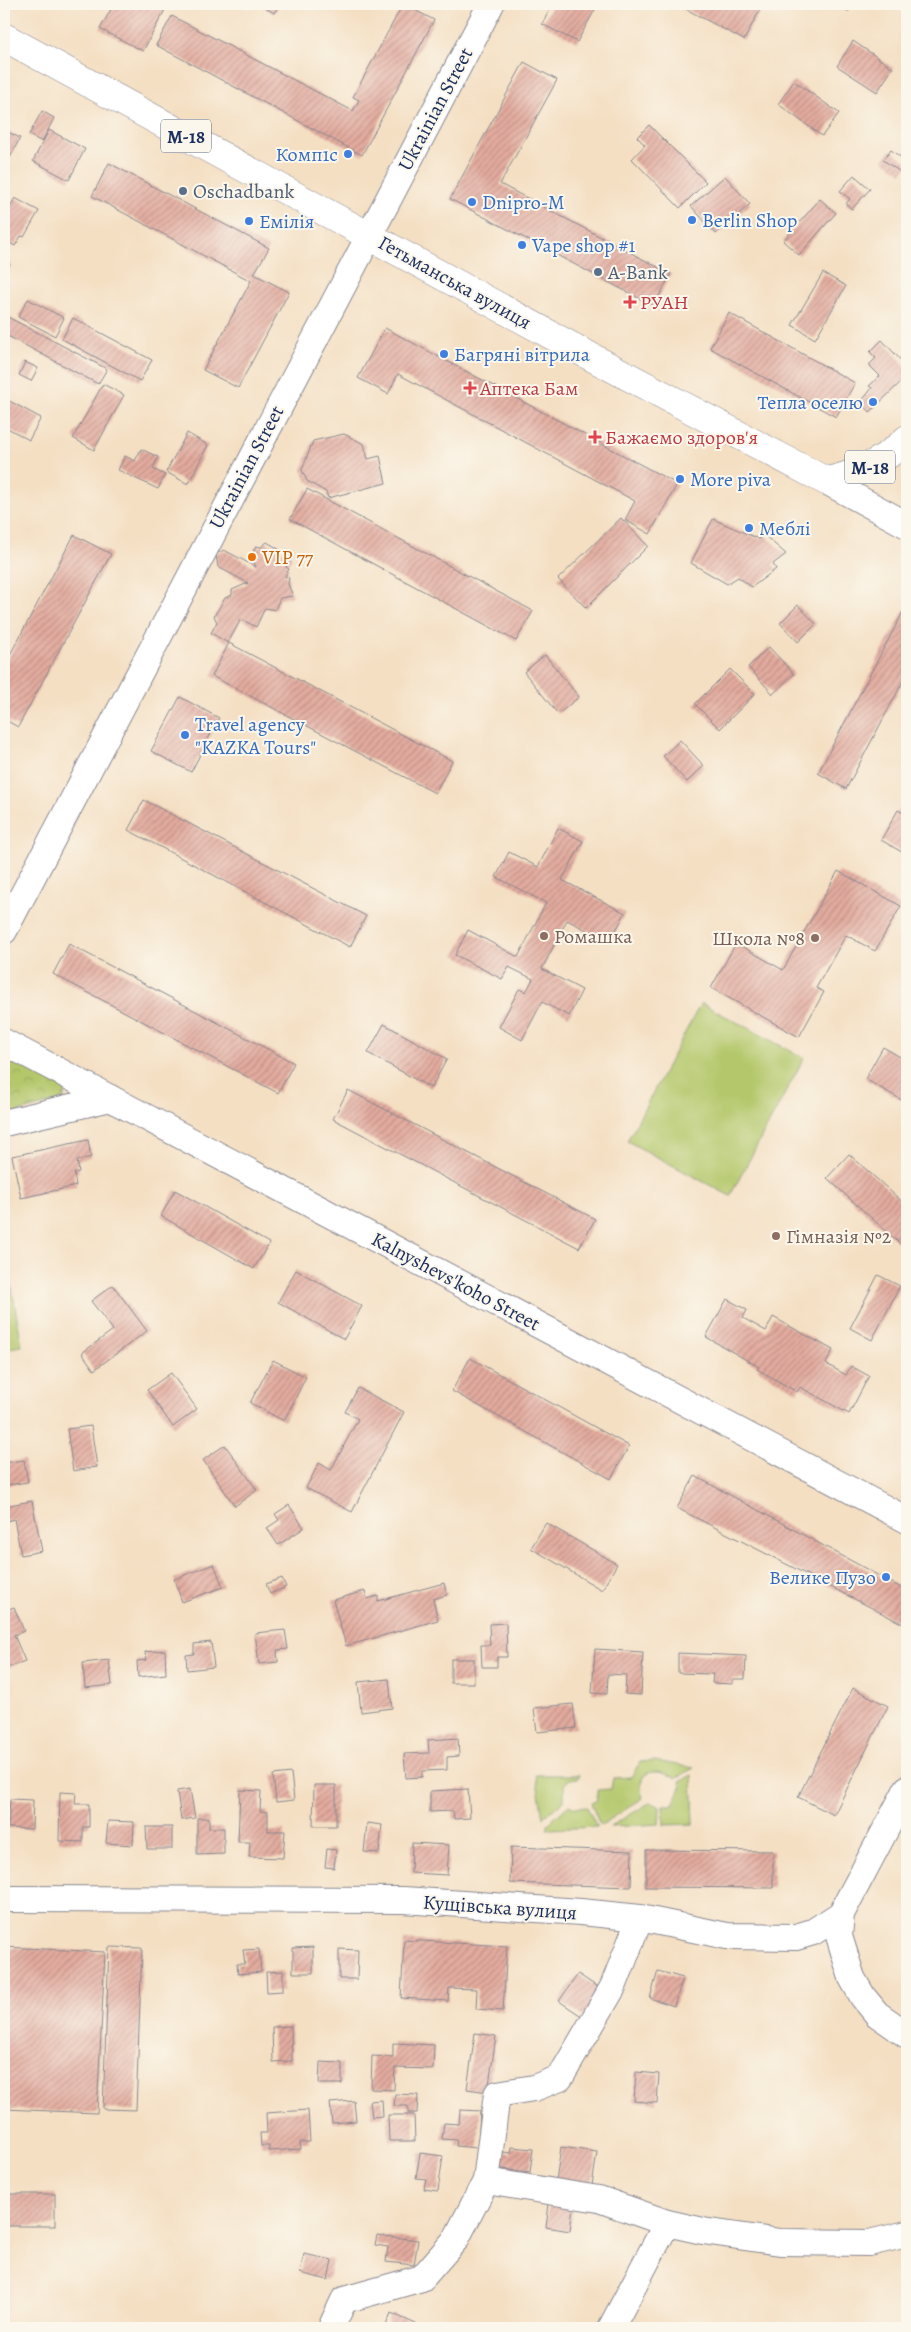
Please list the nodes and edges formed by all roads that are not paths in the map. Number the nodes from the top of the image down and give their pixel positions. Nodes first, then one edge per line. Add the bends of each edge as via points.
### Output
1 (491, 4) edge
2 (4, 38) edge
3 (368, 235) junction
4 (907, 439) edge
5 (826, 481) junction
6 (907, 525) edge
7 (4, 931) edge
8 (4, 1042) edge
9 (110, 1098) junction
10 (4, 1123) edge
11 (907, 1520) edge
12 (907, 1789) edge
13 (4, 1900) edge
14 (841, 1914) junction
15 (640, 1918) junction
16 (907, 2035) edge
17 (486, 2181) junction
18 (667, 2224) junction
19 (907, 2234) edge
20 (331, 2328) edge
21 (611, 2328) edge

1 - 3 street, Ukrainian Street
2 - 3 highway, Гетьманська вулиця / М-18
3 - 5 highway, Гетьманська вулиця / М-18
3 - 7 street, Ukrainian Street
4 - 5 highway, М-18 via 870,467 848,477
5 - 6 street, Гетьманська вулиця
8 - 9 street, Kalnyshevsʹkoho Street
9 - 10 street
9 - 11 street, Kalnyshevsʹkoho Street
12 - 14 street
13 - 15 street, Кущівська вулиця via 403,1900
14 - 15 street, Кущівська вулиця via 813,1932 796,1937 727,1936
14 - 16 street via 839,1936 852,1978 877,2014
15 - 17 street via 613,1987 560,2078 534,2088 497,2094
17 - 18 street via 599,2200
17 - 20 street via 456,2239 422,2278 344,2300
18 - 19 street via 780,2242 869,2243
18 - 21 street

